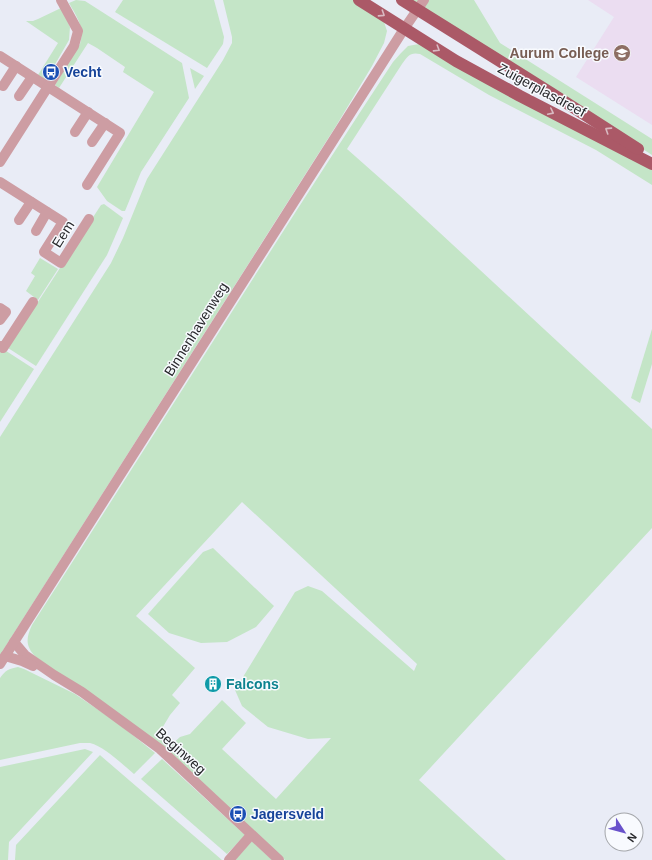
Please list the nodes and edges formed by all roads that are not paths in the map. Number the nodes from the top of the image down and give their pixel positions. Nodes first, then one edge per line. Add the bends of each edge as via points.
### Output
1 (61, 0) edge
2 (359, 0) edge
3 (402, 0) edge
4 (420, 5) edge
5 (404, 29) junction
6 (0, 56) edge
7 (16, 66) junction
8 (32, 76) junction
9 (3, 86) dead end
10 (48, 87) junction
11 (19, 96) dead end
12 (88, 112) junction
13 (105, 123) junction
14 (75, 132) dead end
15 (92, 142) dead end
16 (652, 159) edge
17 (0, 162) edge
18 (652, 164) edge
19 (0, 182) edge
20 (87, 185) dead end
21 (31, 202) junction
22 (47, 212) junction
23 (89, 219) dead end
24 (19, 220) dead end
25 (36, 231) dead end
26 (33, 302) dead end
27 (0, 308) edge
28 (0, 320) edge
29 (0, 346) edge
30 (14, 642) junction
31 (3, 660) edge
32 (54, 675) junction
33 (251, 835) junction
34 (229, 860) edge
35 (278, 860) edge

1 - 10 street via 78,30 74,46
2 -> 5 main road, Zuigerplasdreef
3 - 4 main road, Zuigerplasdreef
4 - 5 street, Binnenhavenweg
16 -> 4 main road, Zuigerplasdreef
5 -> 18 main road, Zuigerplasdreef via 520,96
5 - 30 street, Binnenhavenweg
6 - 7 street
7 - 8 street
7 - 9 street
8 - 10 street
8 - 11 street
10 - 12 street
10 - 17 street
12 - 13 street
12 - 14 street
13 - 15 street
13 - 20 street via 120,133
19 - 21 street, Eem
21 - 22 street, Eem
21 - 24 street
22 - 23 street, Eem via 63,222 44,252 61,263
22 - 25 street, Eem
26 - 29 street via 3,348
27 - 28 street via 6,312
30 - 31 street, Binnenhavenweg
30 - 32 street, Beginweg via 25,655
31 - 32 street, Beginweg via 22,661
32 - 33 street, Beginweg via 82,692 160,749
33 - 34 street
33 - 35 street, Beginweg

